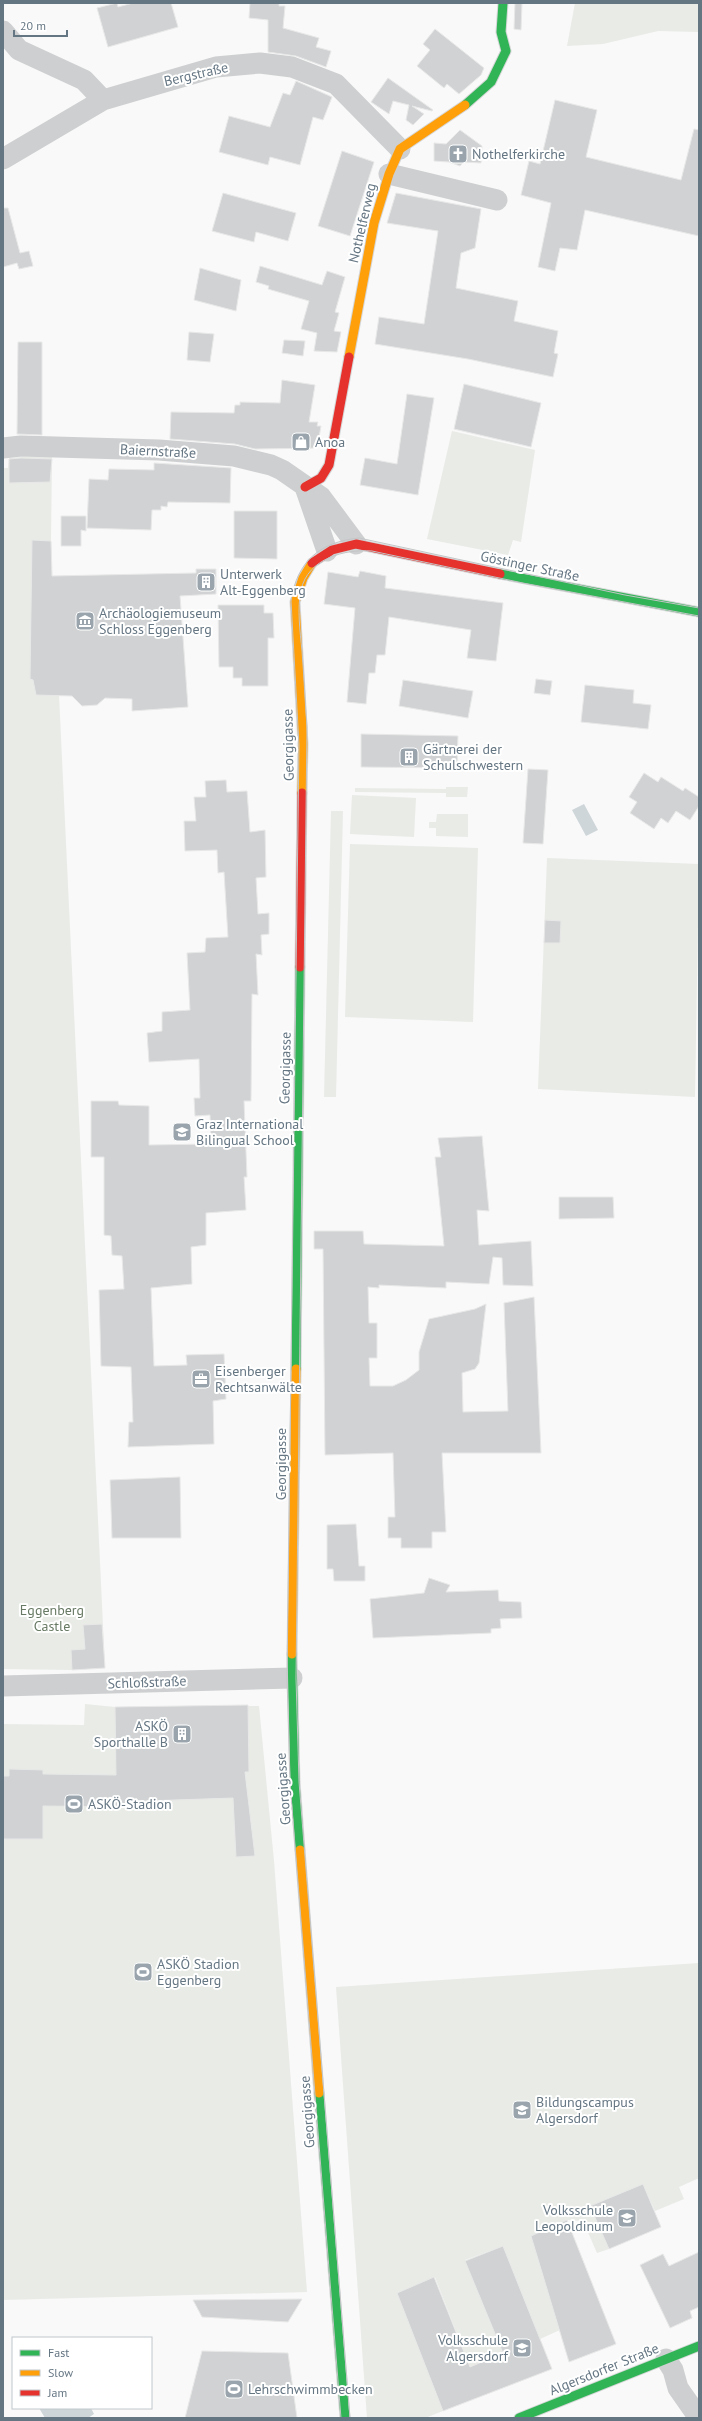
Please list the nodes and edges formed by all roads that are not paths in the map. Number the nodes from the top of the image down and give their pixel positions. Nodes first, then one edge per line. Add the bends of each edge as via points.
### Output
1 (503, 3) edge
2 (3, 31) edge
3 (103, 100) junction
4 (400, 149) junction
5 (3, 159) edge
6 (389, 174) junction
7 (497, 200) dead end
8 (3, 448) edge
9 (305, 487) junction
10 (356, 544) junction
11 (327, 551) junction
12 (699, 612) edge
13 (292, 1678) junction
14 (3, 1686) edge
15 (699, 2346) edge
16 (666, 2359) junction
17 (345, 2418) edge
18 (519, 2418) edge
19 (699, 2418) edge

1 - 4 main road via 501,32 506,51 491,82 473,100
2 - 3 street via 19,50 84,80
3 - 4 street, Bergstraße via 216,67 260,63 292,67 336,84
3 - 5 street, Bergstraße
4 - 6 main road, Nothelferweg
6 - 7 street
6 - 9 main road, Nothelferweg via 374,223 329,465 321,478
8 - 9 street, Baiernstraße via 21,446 159,450 234,456 271,465
9 - 10 street, Baiernstraße via 321,497
9 - 11 street
10 - 11 main road, Georgigasse
10 - 12 main road, Göstinger Straße
11 - 13 main road, Georgigasse via 304,573 295,602 303,744
13 - 14 street, Schloßstraße
13 - 17 main road, Georgigasse via 295,1782
15 - 16 main road, Algersdorfer Straße
16 - 18 main road, Algersdorfer Straße
16 - 19 street via 673,2370 678,2388

